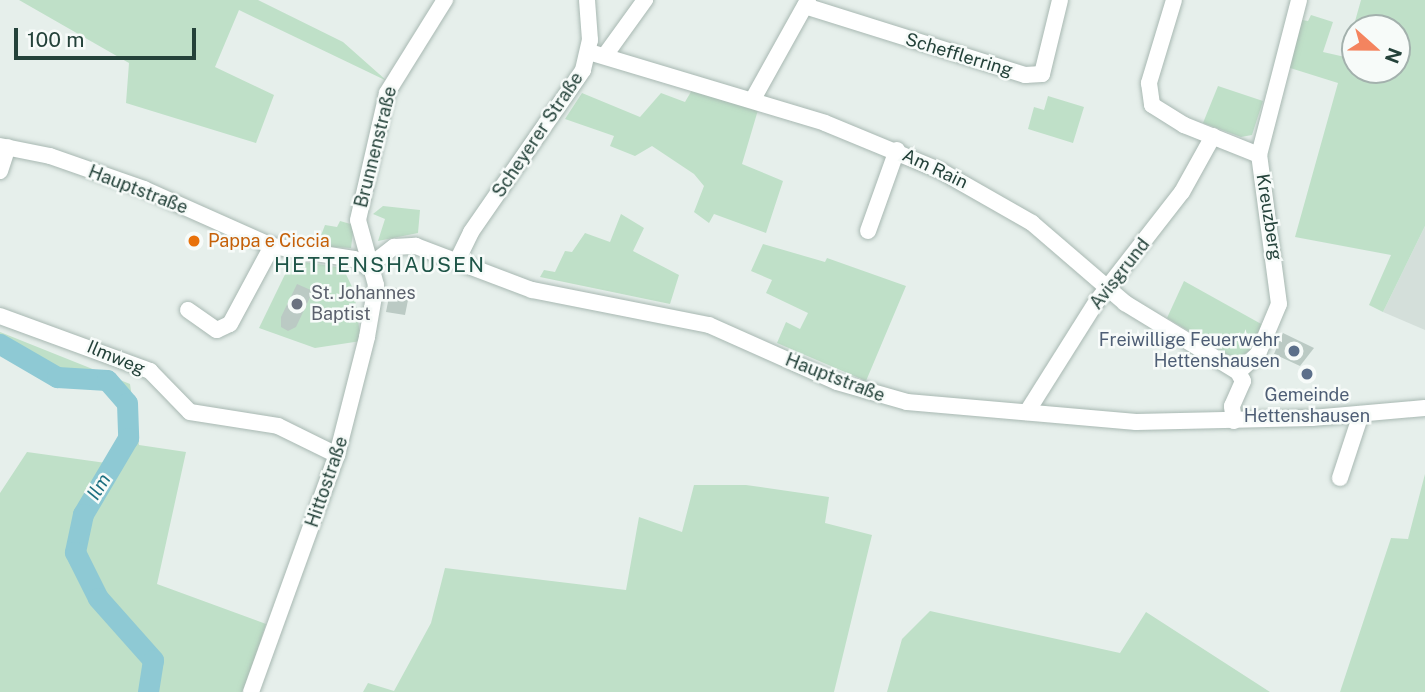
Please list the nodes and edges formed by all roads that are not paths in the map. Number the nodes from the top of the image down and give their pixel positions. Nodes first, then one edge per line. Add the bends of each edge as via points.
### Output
1 (445, 0) edge
2 (587, 0) edge
3 (646, 0) edge
4 (1060, 0) edge
5 (1174, 0) edge
6 (1299, 0) edge
7 (806, 3) edge
8 (598, 53) junction
9 (752, 100) junction
10 (1213, 136) junction
11 (4, 147) edge
12 (897, 150) junction
13 (1259, 155) junction
14 (0, 171) edge
15 (868, 231) dead end
16 (272, 246) junction
17 (457, 261) junction
18 (368, 267) junction
19 (1110, 289) junction
20 (188, 310) dead end
21 (0, 316) edge
22 (1238, 372) junction
23 (1425, 408) edge
24 (1027, 412) junction
25 (1361, 414) junction
26 (1234, 421) junction
27 (337, 455) junction
28 (1340, 478) dead end
29 (251, 692) edge

1 - 18 street, Brunnenstraße via 387,93 358,220
2 - 8 street, Scheyerer Straße
3 - 8 street
4 - 7 street, Schefflerring via 1042,74 1025,75
5 - 10 street via 1148,96 1162,114
6 - 13 street, Kreuzberg
7 - 9 street, Schefflerring
8 - 9 street, Am Rain
8 - 17 street, Scheyerer Straße via 471,232
9 - 12 street, Am Rain
10 - 13 street
10 - 19 street, Avisgrund via 1182,192
11 - 14 street
11 - 16 street, Hauptstraße via 144,189
12 - 15 street
12 - 19 street, Am Rain via 1008,207 1077,257
13 - 22 street, Kreuzberg via 1279,304 1258,354
16 - 18 street, Hauptstraße via 354,259
16 - 20 street via 230,324 217,330
17 - 18 street, Hauptstraße via 406,245 381,254
17 - 24 street, Hauptstraße via 532,289 709,325 863,392 930,405
18 - 27 street, Hittostraße via 375,300
19 - 22 street, Am Rain
19 - 24 street, Avisgrund
21 - 27 street, Ilmweg via 150,371 190,412 278,426
22 - 26 street via 1243,381 1232,406
23 - 25 street, Hauptstraße
24 - 26 street, Hauptstraße via 1136,422
25 - 26 street, Hauptstraße
25 - 28 street
27 - 29 street, Hittostraße

